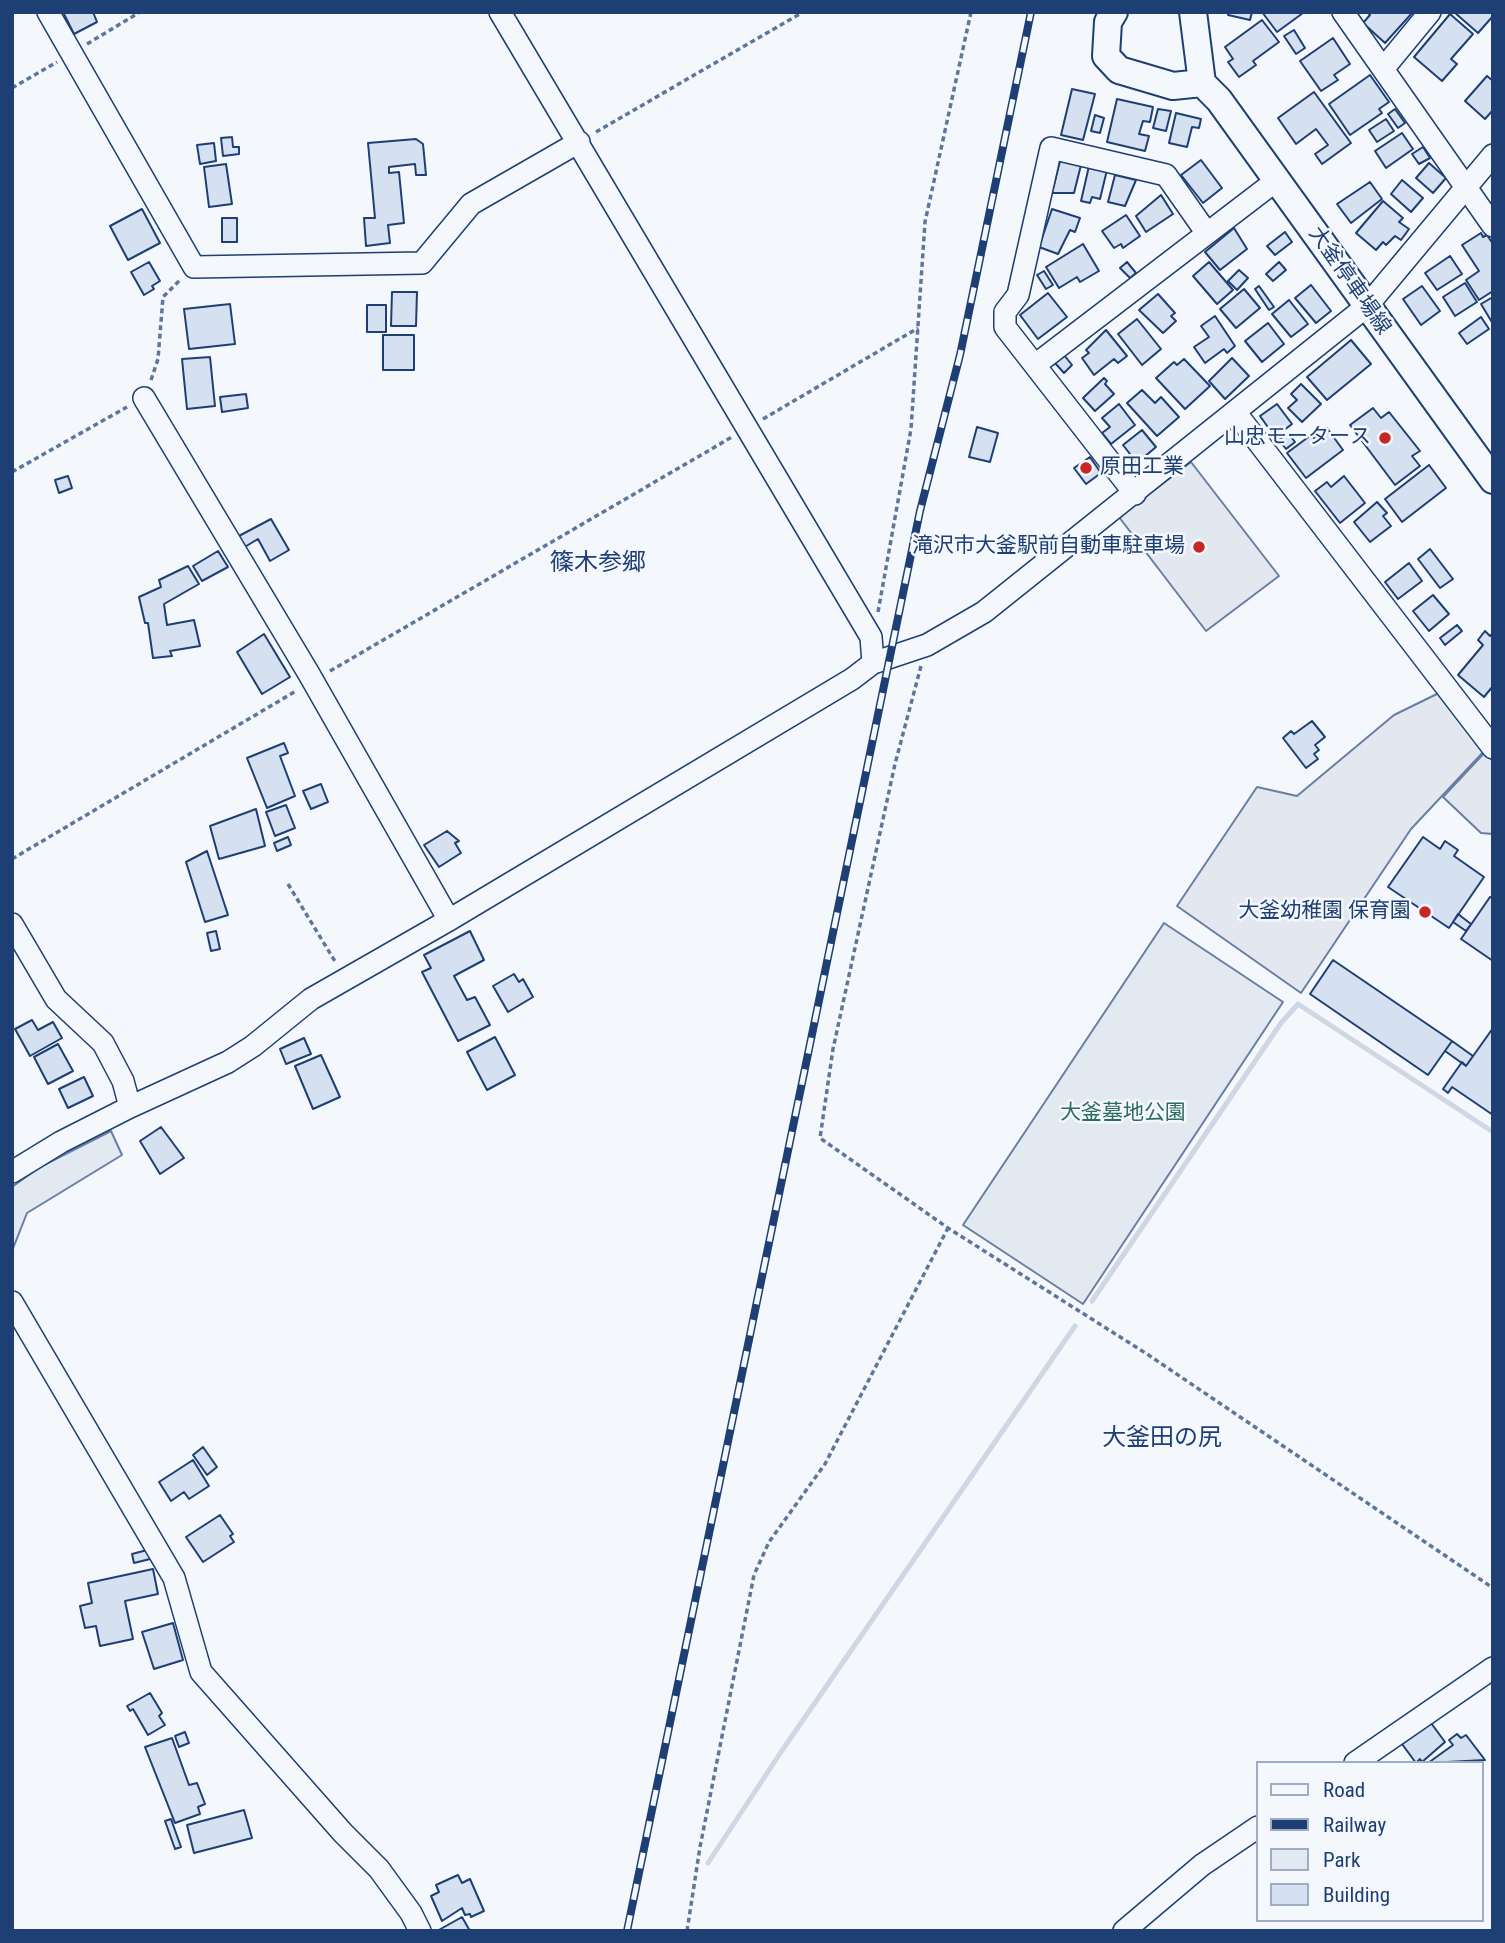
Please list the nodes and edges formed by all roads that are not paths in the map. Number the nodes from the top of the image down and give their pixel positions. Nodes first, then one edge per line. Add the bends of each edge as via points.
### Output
1 (48, 12) edge
2 (499, 12) edge
3 (1114, 12) edge
4 (1193, 12) edge
5 (1343, 12) edge
6 (1430, 12) edge
7 (1383, 69) junction
8 (1202, 83) junction
9 (579, 142) junction
10 (1493, 155) edge
11 (1277, 180) junction
12 (1466, 187) junction
13 (1493, 226) edge
14 (1206, 232) junction
15 (1367, 306) junction
16 (1035, 365) junction
17 (144, 398) road end
18 (1236, 413) junction
19 (1493, 480) edge
20 (1135, 494) junction
21 (873, 663) junction
22 (1491, 741) edge
23 (449, 920) junction
24 (12, 924) edge
25 (130, 1107) junction
26 (12, 1172) edge
27 (12, 1303) edge
28 (1493, 1668) edge
29 (1357, 1761) edge
30 (1256, 1828) edge
31 (420, 1931) edge
32 (1124, 1931) edge

1 - 9 street via 194,267 422,263 471,204
2 - 9 street
3 - 8 main road via 1108,22 1106,56 1119,70 1173,86
4 - 8 main road
5 - 7 street
6 - 7 street
7 - 12 street
8 - 11 main road, 大釜停車場線
9 - 21 street via 871,637
10 - 12 street
11 - 14 street
11 - 15 main road, 大釜停車場線
12 - 13 street
12 - 15 street
14 - 16 street
14 - 16 street via 1166,175 1051,149 1018,295 1005,312 1005,327
15 - 18 street
15 - 19 main road, 大釜停車場線
16 - 20 street
17 - 23 street
18 - 20 street
18 - 22 street
20 - 21 street via 984,612 927,645
21 - 23 street via 852,680
23 - 25 street via 311,999 228,1062
24 - 25 street via 56,999 103,1043 123,1081
25 - 26 street
27 - 31 street via 174,1578 201,1672 379,1869
28 - 29 street
30 - 32 street via 1202,1864

